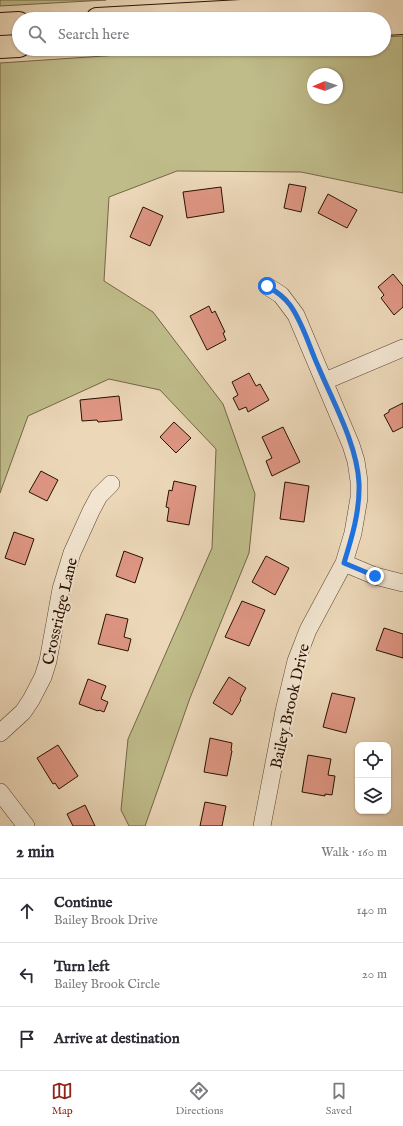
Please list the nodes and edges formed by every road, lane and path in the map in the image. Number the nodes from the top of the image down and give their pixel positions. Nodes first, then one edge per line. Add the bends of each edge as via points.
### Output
1 (403, 2) edge
2 (223, 12) edge
3 (12, 23) edge
4 (403, 23) edge
5 (0, 24) edge
6 (391, 24) edge
7 (12, 46) edge
8 (0, 47) edge
9 (267, 286) dead end
10 (403, 348) edge
11 (324, 381) junction
12 (111, 484) dead end
13 (344, 563) junction
14 (403, 583) edge
15 (0, 733) edge
16 (0, 792) edge
17 (26, 826) edge
18 (262, 826) edge

1 - 2 main road
3 - 5 main road
4 - 6 main road
7 - 8 main road
9 - 11 street, Bailey Brook Drive via 281,295 296,315
10 - 11 street
11 - 13 street, Bailey Brook Drive via 351,445 359,481 357,515
12 - 15 street, Crossridge Lane via 99,496 91,510 72,553 61,589 43,677 23,712
13 - 14 street via 375,576
13 - 18 street, Bailey Brook Drive via 308,630 296,661
16 - 17 street

